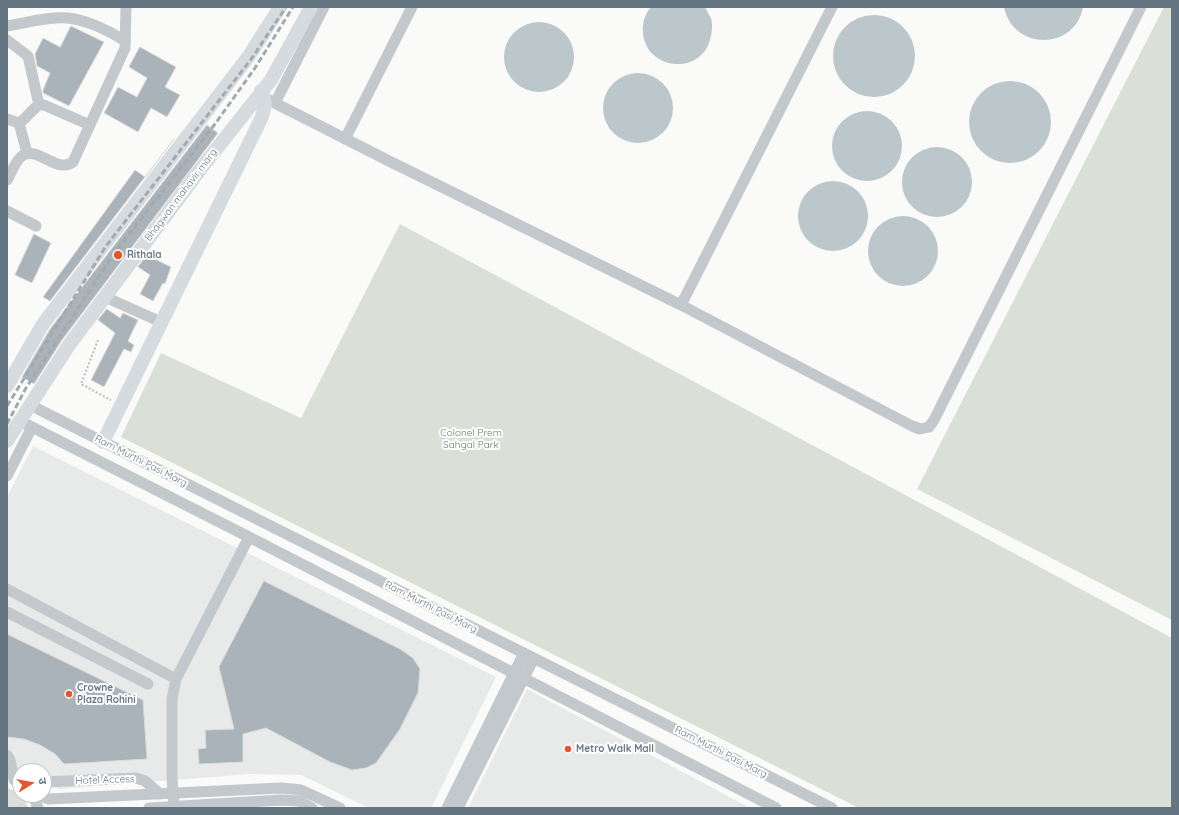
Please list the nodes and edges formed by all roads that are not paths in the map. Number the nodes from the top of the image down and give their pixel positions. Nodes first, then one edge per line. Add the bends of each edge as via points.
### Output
1 (126, 7) edge
2 (280, 7) edge
3 (311, 7) edge
4 (324, 7) edge
5 (412, 7) edge
6 (832, 7) edge
7 (1141, 7) edge
8 (7, 26) edge
9 (7, 40) edge
10 (125, 41) junction
11 (267, 98) junction
12 (39, 105) junction
13 (7, 119) edge
14 (19, 123) junction
15 (90, 125) junction
16 (345, 139) junction
17 (27, 153) junction
18 (7, 180) edge
19 (7, 211) edge
20 (36, 226) dead end
21 (105, 297) junction
22 (681, 305) junction
23 (161, 322) junction
24 (7, 386) edge
25 (30, 405) junction
26 (26, 424) junction
27 (7, 441) edge
28 (103, 442) junction
29 (7, 476) edge
30 (249, 537) junction
31 (7, 589) edge
32 (7, 612) edge
33 (529, 656) junction
34 (518, 676) junction
35 (176, 679) junction
36 (148, 684) dead end
37 (7, 755) edge
38 (12, 770) edge
39 (52, 782) edge
40 (172, 793) junction
41 (160, 794) junction
42 (52, 799) edge
43 (174, 806) junction
44 (149, 808) edge
45 (312, 808) edge
46 (340, 808) edge
47 (446, 808) edge
48 (458, 808) edge
49 (776, 808) edge
50 (832, 808) edge

1 - 10 street
2 - 24 main road via 249,56 43,324
3 - 11 main road, Bhagwan mahavir marg via 270,80
4 - 11 street
5 - 16 street
6 - 22 street
7 - 22 street via 929,427 920,429 912,426
8 - 10 street via 68,18 112,32
9 - 12 street via 28,56
10 - 15 street via 125,48
11 - 16 street
11 - 21 main road, Bhagwan mahavir marg via 199,171
11 - 23 main road via 264,113
12 - 14 street
12 - 15 street
13 - 14 street
14 - 17 street
15 - 17 street via 73,162 68,165 62,166
16 - 22 street
17 - 18 street via 21,156
19 - 20 street
21 - 23 street
21 - 25 main road, Bhagwan mahavir marg via 69,345
23 - 28 main road
25 - 26 main road, Bhagwan mahavir marg
25 - 28 street, Ram Murthi Pasi Marg
26 - 27 main road, Bhagwan mahavir marg
26 - 29 street
26 - 30 street, Ram Murthi Pasi Marg
28 - 33 street, Ram Murthi Pasi Marg
30 - 34 street, Ram Murthi Pasi Marg
30 - 35 street
31 - 35 street
32 - 36 street
33 - 34 street
33 - 50 street, Ram Murthi Pasi Marg
34 - 47 street
34 - 48 street
34 - 49 street, Ram Murthi Pasi Marg
35 - 40 street via 172,699
37 - 38 street
39 - 41 street, Hotel Access via 136,778 145,780
40 - 41 street
40 - 43 street
40 - 46 street via 281,788 301,790
41 - 42 street
43 - 44 street
43 - 45 street via 281,800 299,801

